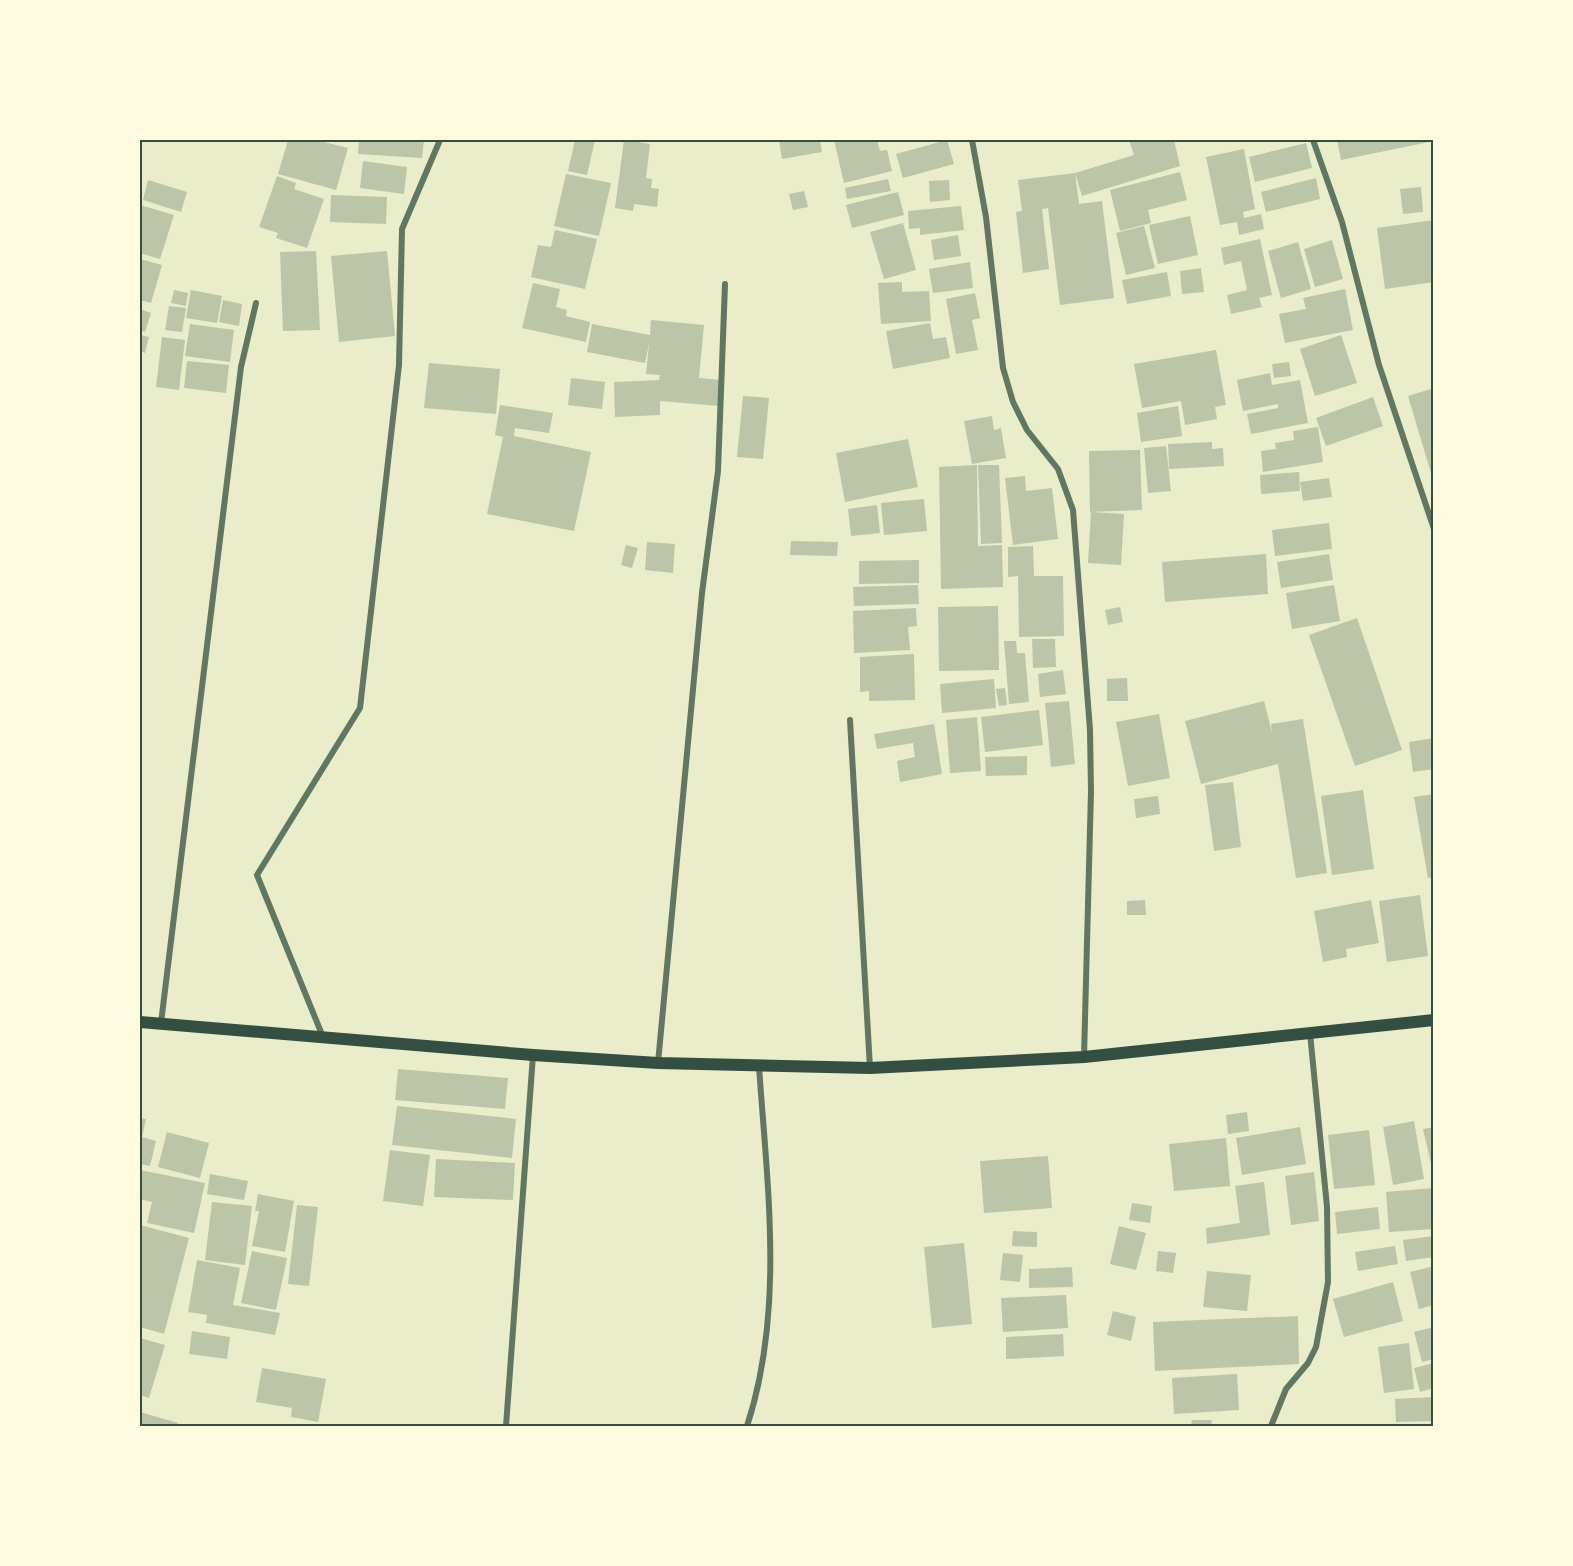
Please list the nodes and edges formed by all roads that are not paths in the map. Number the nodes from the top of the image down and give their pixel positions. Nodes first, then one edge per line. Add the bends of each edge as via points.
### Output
1 (440, 140) edge
2 (972, 140) edge
3 (1312, 140) edge
4 (725, 284) dead end
5 (256, 303) dead end
6 (1434, 529) edge
7 (850, 720) dead end
8 (1434, 1020) edge
9 (140, 1022) edge
10 (160, 1023) junction
11 (1310, 1033) junction
12 (322, 1038) junction
13 (533, 1055) junction
14 (1084, 1057) junction
15 (658, 1063) junction
16 (759, 1066) junction
17 (870, 1068) junction
18 (506, 1426) edge
19 (747, 1426) edge
20 (1271, 1426) edge

1 - 12 street via 402,229 399,364 360,708 257,875
2 - 14 street via 986,217 1003,368 1013,402 1027,430 1058,469 1073,510 1090,730
3 - 6 street via 1342,222 1379,365
4 - 15 street via 718,471 701,605
5 - 10 street via 241,367
7 - 17 street
8 - 11 main road
9 - 10 main road
10 - 12 main road
11 - 14 main road
11 - 20 street via 1327,1207 1328,1282 1316,1347 1286,1389
12 - 13 main road
13 - 15 main road
13 - 18 street
14 - 17 main road
15 - 16 main road
16 - 17 main road
16 - 19 street via 771,1272 764,1355

